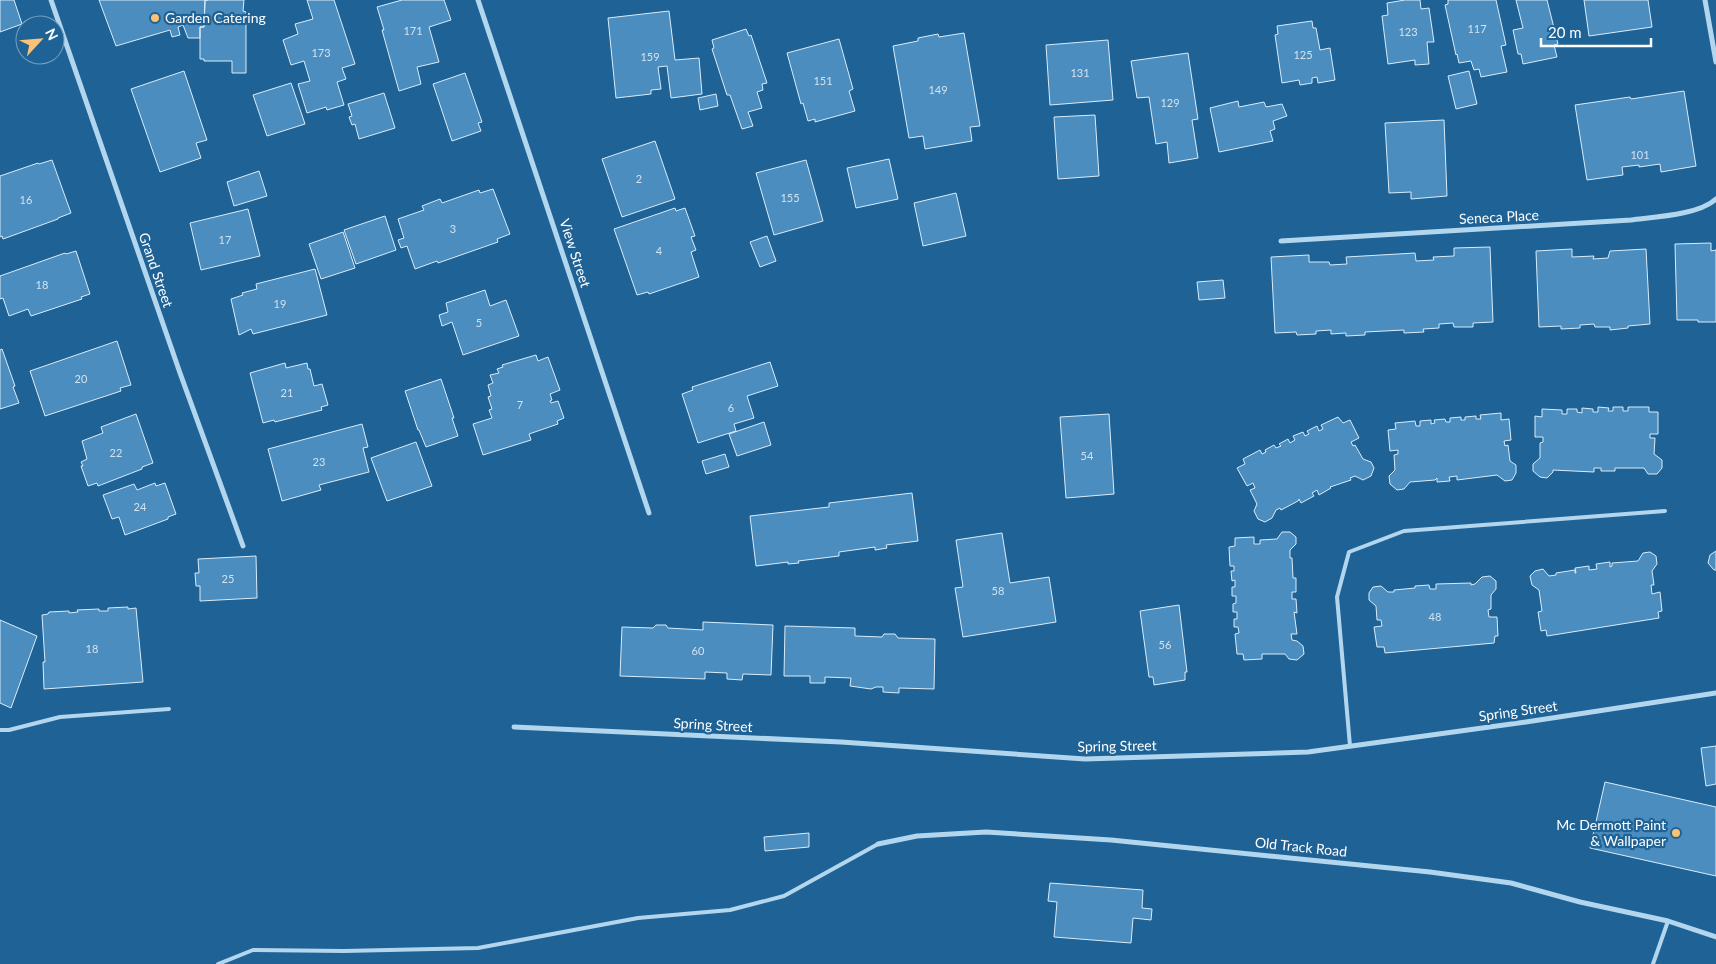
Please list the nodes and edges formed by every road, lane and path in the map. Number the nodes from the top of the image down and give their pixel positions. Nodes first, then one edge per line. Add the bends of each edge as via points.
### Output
1 (51, 0) edge
2 (478, 0) edge
3 (1705, 0) edge
4 (1716, 62) edge
5 (1716, 199) edge
6 (1281, 241) dead end
7 (1665, 511) dead end
8 (650, 513) dead end
9 (243, 546) dead end
10 (1716, 693) edge
11 (169, 709) dead end
12 (514, 727) dead end
13 (0, 730) edge
14 (1350, 746) junction
15 (878, 844) joint
16 (1668, 921) junction
17 (1716, 937) edge
18 (218, 964) edge
19 (1653, 964) edge

1 - 9 street, Grand Street
2 - 8 street, View Street
3 - 4 street
5 - 6 street, Seneca Place via 1685,213 1631,220
7 - 14 lane via 1404,531 1349,552 1337,597
10 - 14 street, Spring Street
11 - 13 lane via 60,717
12 - 14 street, Spring Street via 840,742 1085,759 1308,752
15 - 16 street, Old Track Road via 917,836 986,832 1111,840 1511,882 1580,902
15 - 18 lane via 784,896 730,910 638,918 478,948 253,950
16 - 17 street, Old Track Road
16 - 19 lane

